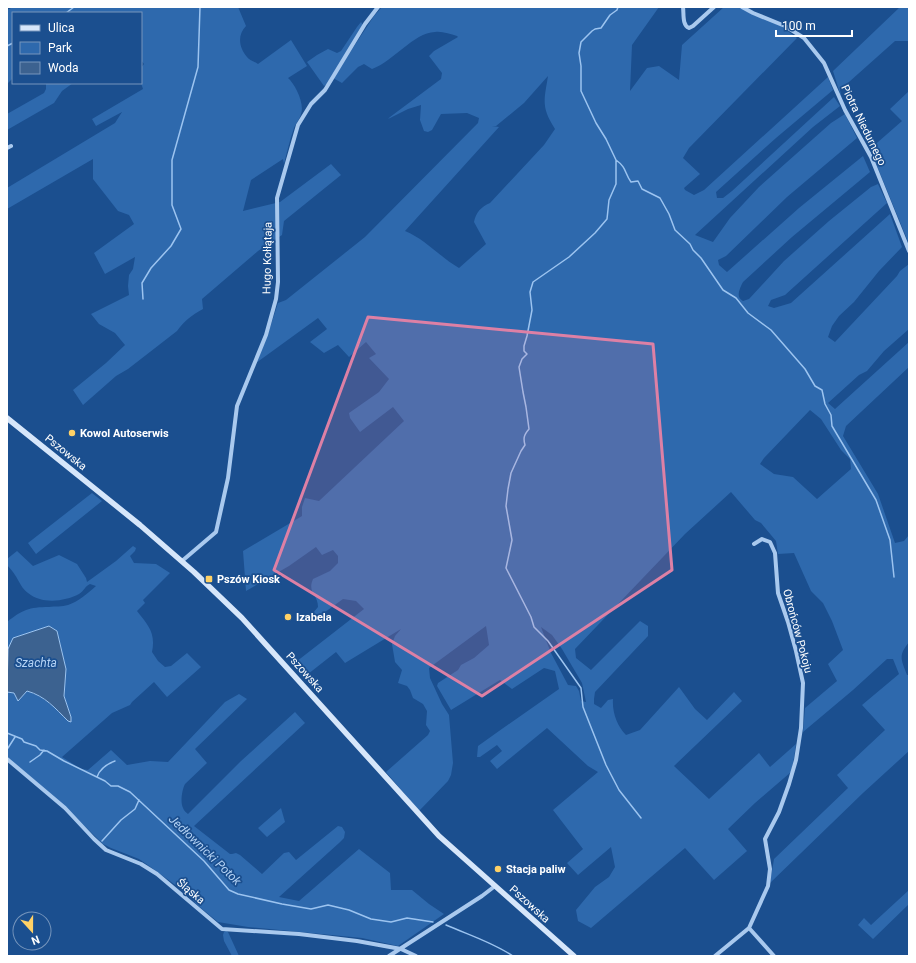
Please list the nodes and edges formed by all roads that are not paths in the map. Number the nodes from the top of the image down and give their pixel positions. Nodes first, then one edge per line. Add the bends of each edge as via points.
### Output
1 (378, 7) edge
2 (684, 7) edge
3 (714, 7) edge
4 (742, 7) edge
5 (909, 251) edge
6 (7, 418) edge
7 (754, 544) dead end
8 (182, 561) junction
9 (7, 759) edge
10 (494, 886) junction
11 (749, 928) junction
12 (400, 949) junction
13 (389, 956) edge
14 (416, 956) edge
15 (574, 956) edge
16 (715, 956) edge
17 (774, 956) edge

1 - 8 street, Hugo Kołłątaja via 325,90 311,104 298,125 277,198 276,299 266,335 237,406 228,478 216,532
2 - 3 street via 685,24 689,28
4 - 5 street, Piotra Niedurnego via 781,24 804,38 824,63 845,110 871,157
6 - 8 main road, Pszowska
7 - 11 street, Obrońców Pokoju via 762,539 770,542 775,553 778,593 796,652 803,683 803,702 796,760 779,812 765,839 770,869 768,886
8 - 10 main road, Pszowska via 242,618 439,836
9 - 12 street, Śląska via 65,808 106,850 141,864 157,874 222,929 299,934
10 - 12 street
10 - 15 main road, Pszowska
11 - 16 street, Obrońców Pokoju
11 - 17 street
12 - 13 street
12 - 14 street, Śląska

